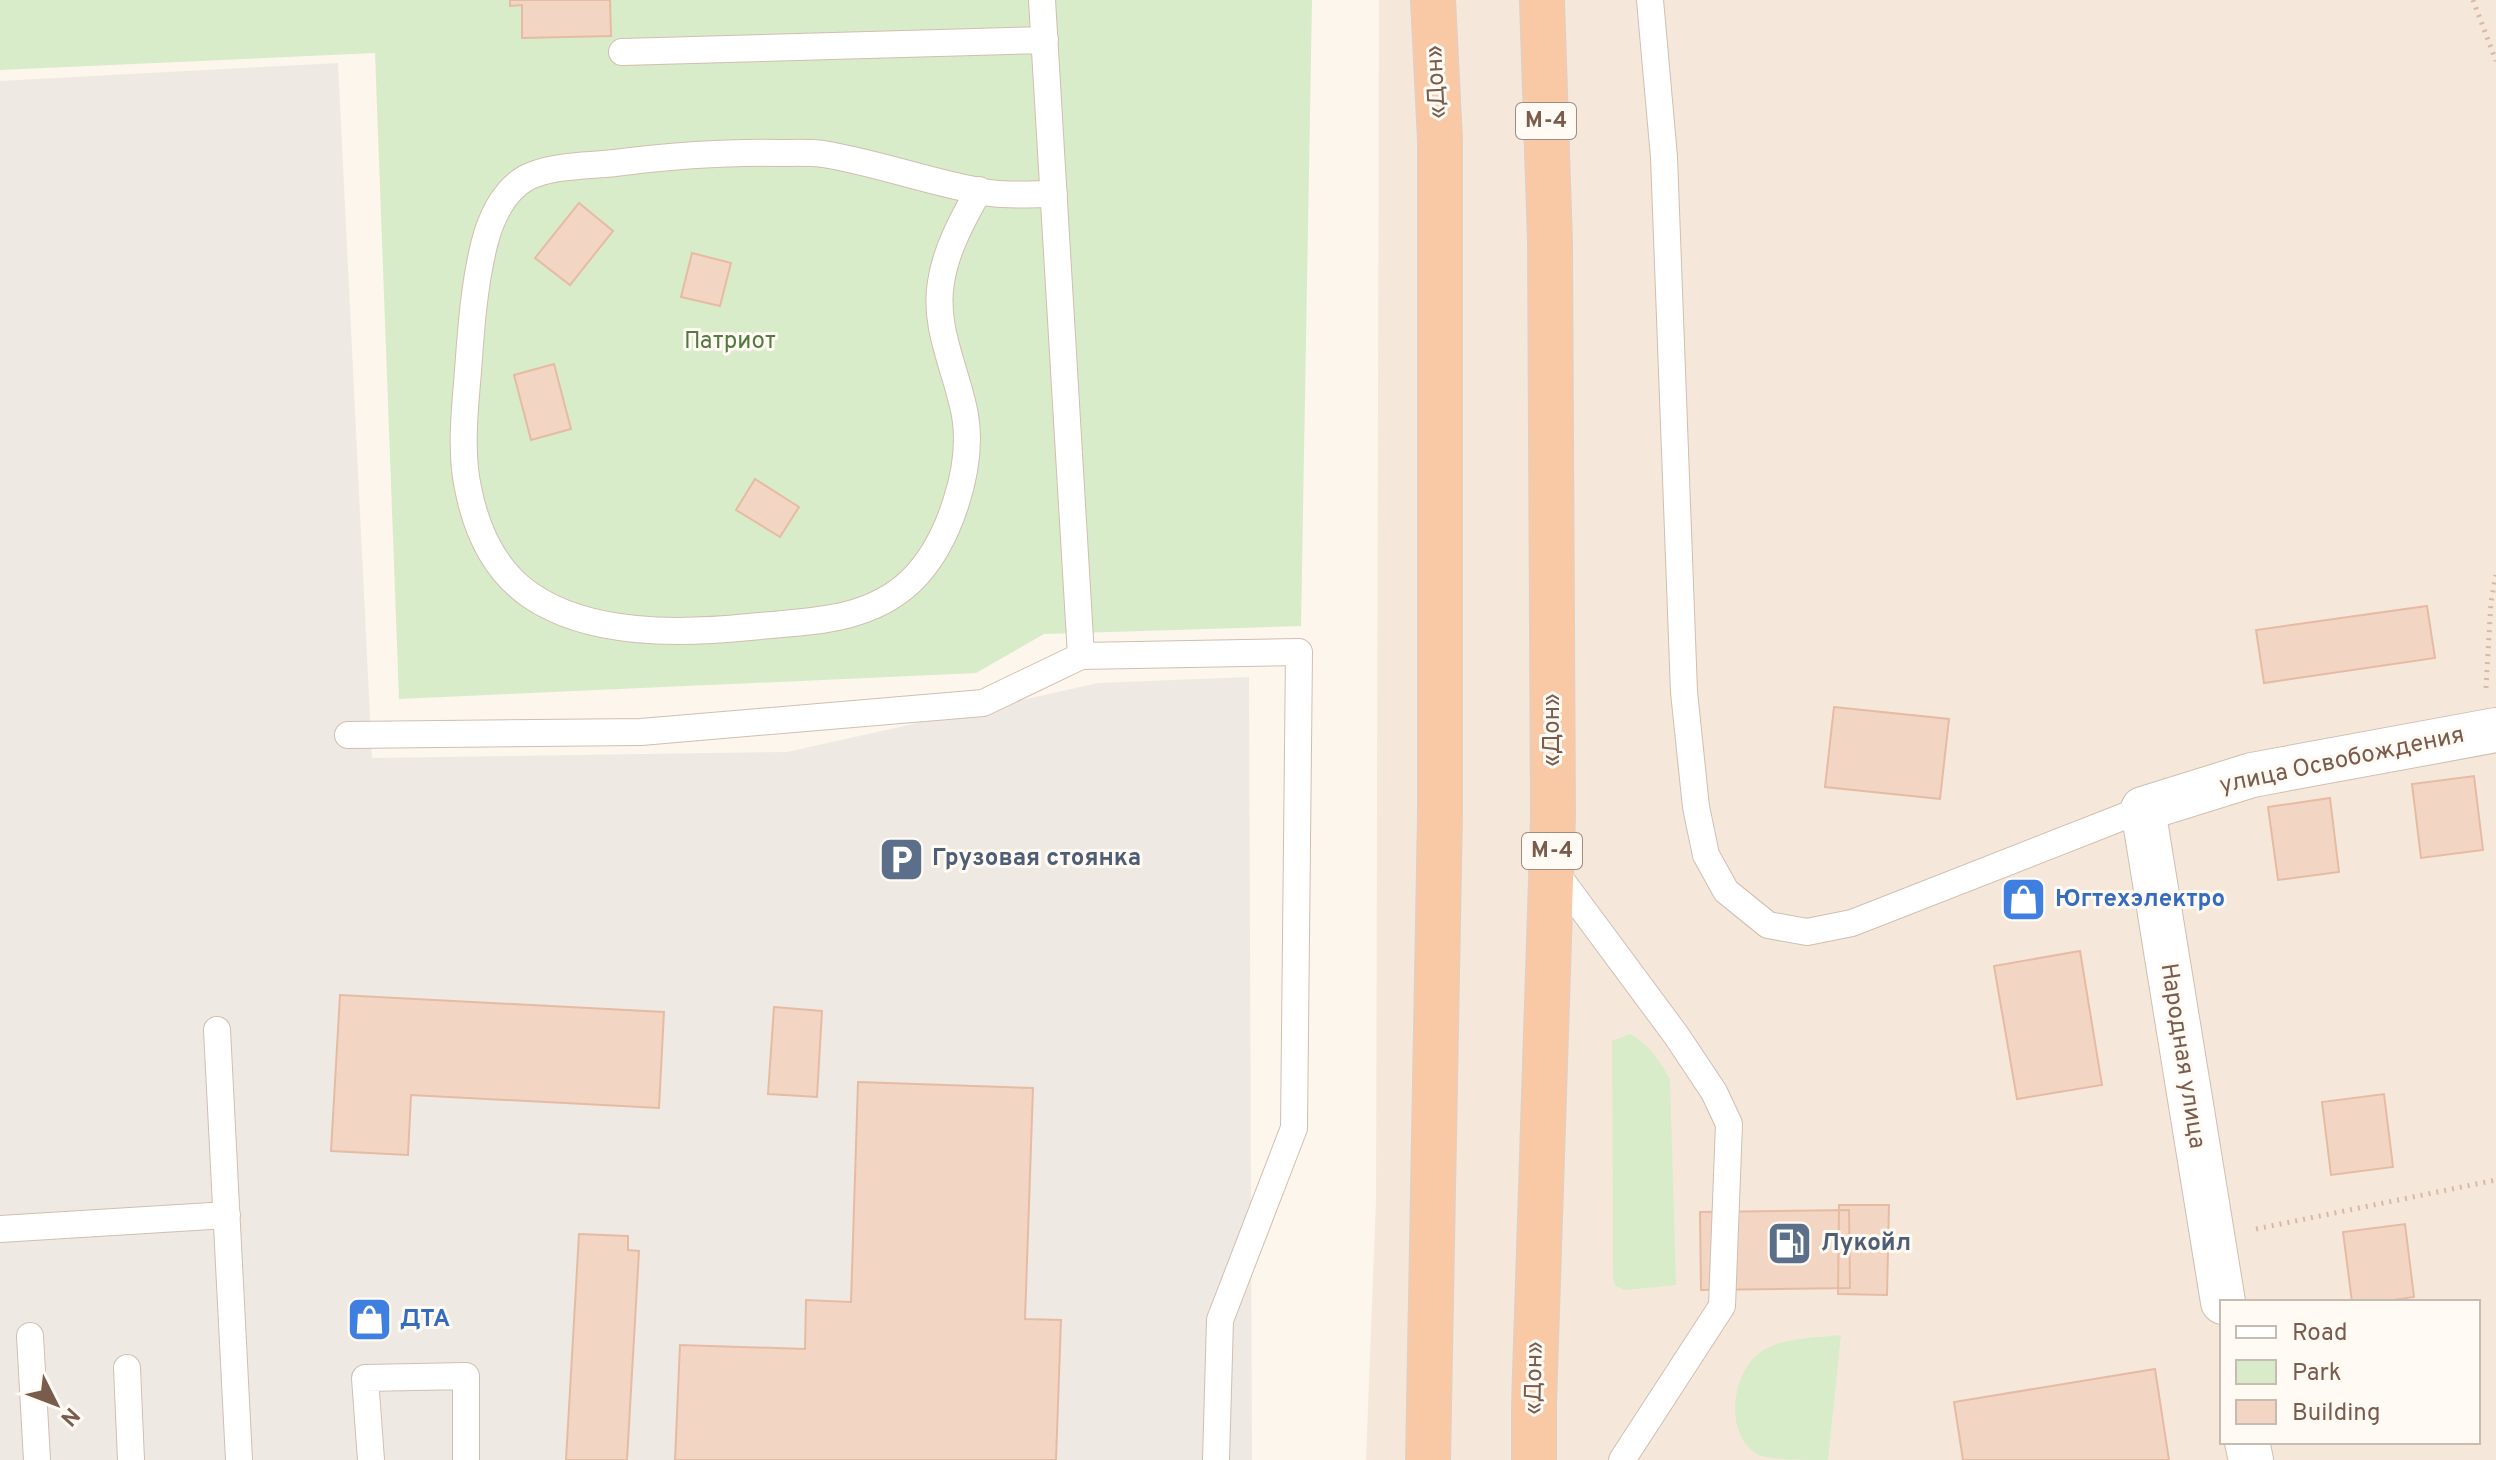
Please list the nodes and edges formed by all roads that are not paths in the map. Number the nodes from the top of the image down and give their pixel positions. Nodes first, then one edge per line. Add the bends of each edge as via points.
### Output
1 (1042, 0) edge
2 (1433, 0) edge
3 (1542, 0) edge
4 (1650, 0) edge
5 (1045, 40) junction
6 (622, 52) dead end
7 (979, 190) junction
8 (1054, 194) junction
9 (1081, 656) junction
10 (2490, 732) edge
11 (348, 735) dead end
12 (2143, 809) junction
13 (1552, 867) junction
14 (217, 1030) dead end
15 (227, 1215) junction
16 (0, 1229) edge
17 (2223, 1300) edge
18 (30, 1336) dead end
19 (127, 1368) dead end
20 (37, 1460) edge
21 (131, 1460) edge
22 (239, 1460) edge
23 (371, 1460) edge
24 (466, 1460) edge
25 (1216, 1460) edge
26 (1428, 1460) edge
27 (1534, 1460) edge
28 (1622, 1460) edge

1 - 5 lane
2 - 26 highway, «Дон» via 1440,140 1440,814
3 - 13 highway, «Дон» / М-4 via 1550,258
4 - 12 lane via 1664,157 1684,692 1703,843 1726,891 1768,925 1807,932 1852,923
5 - 6 lane
5 - 8 lane
7 - 7 lane via 821,154 748,152 685,154 551,171 528,177 509,191 482,253 464,419 467,484 479,530 500,567 554,608 611,627 734,628 853,616 889,599 932,555 968,455 965,413 941,319 940,284 958,227
7 - 8 lane
8 - 9 lane
9 - 11 lane via 983,703 641,732
9 - 25 lane via 1299,652 1294,1128 1220,1320
10 - 12 street, улица Освобождения via 2252,775
12 - 17 street, Народная улица
13 - 27 highway, «Дон» / М-4
13 - 28 lane via 1676,1035 1729,1124 1722,1306
14 - 15 lane
15 - 16 lane
15 - 22 lane
18 - 20 lane
19 - 21 lane
23 - 24 lane via 365,1378 466,1376

